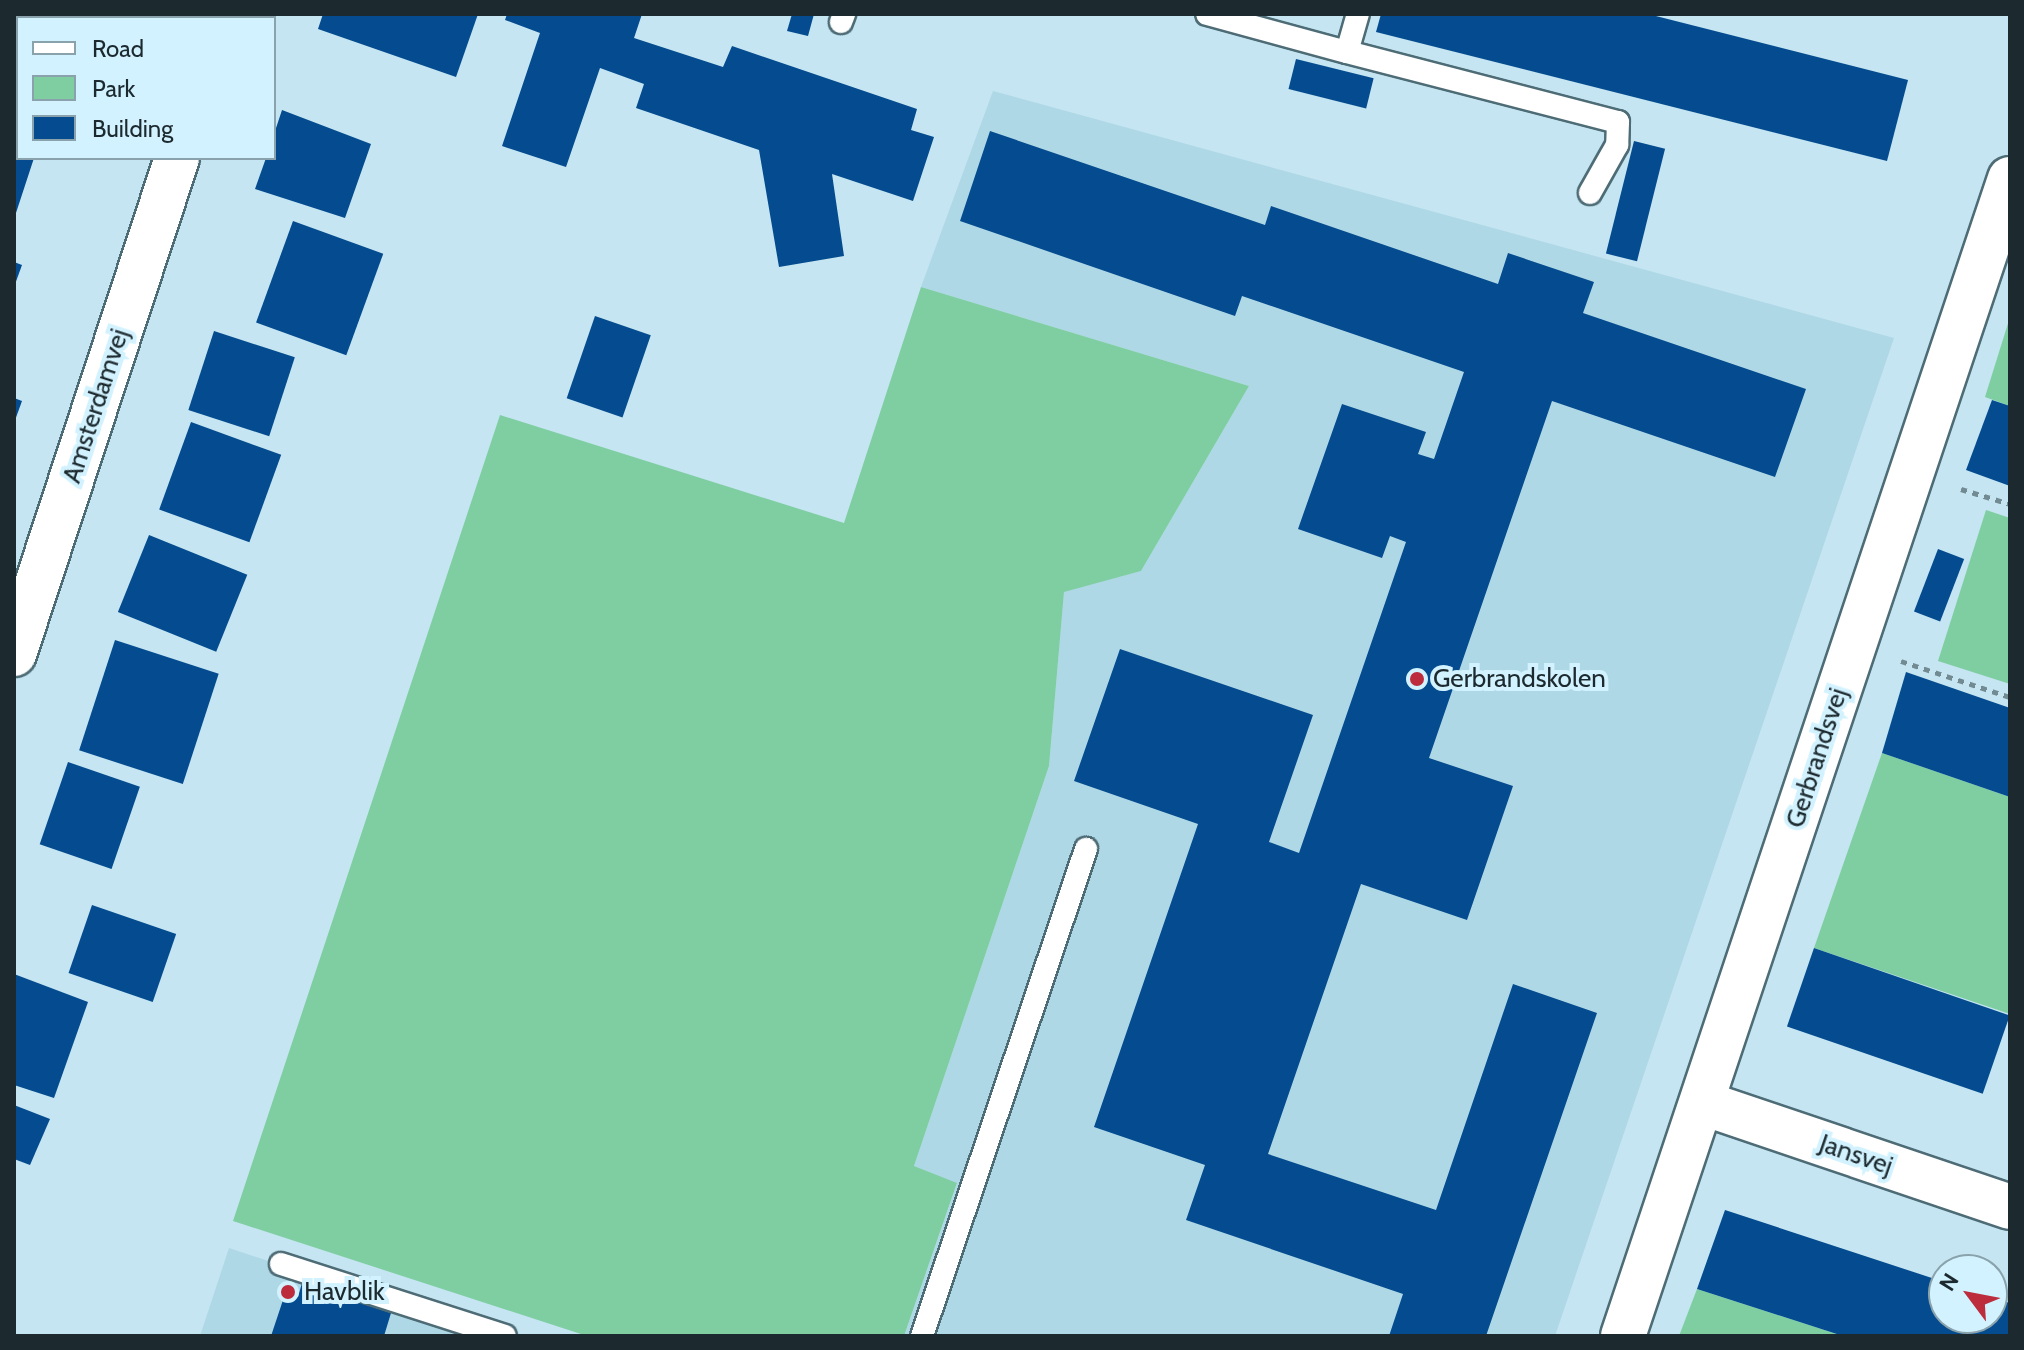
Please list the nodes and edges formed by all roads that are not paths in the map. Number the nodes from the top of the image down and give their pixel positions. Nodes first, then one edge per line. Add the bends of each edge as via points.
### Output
1 (1207, 14) edge
2 (1358, 14) edge
3 (1347, 52) junction
4 (176, 160) edge
5 (2010, 179) edge
6 (1590, 193) dead end
7 (14, 654) edge
8 (1086, 849) dead end
9 (1703, 1103) junction
10 (2010, 1207) edge
11 (281, 1264) dead end
12 (505, 1336) edge
13 (922, 1336) edge
14 (1623, 1336) edge

1 - 3 lane
2 - 3 lane
3 - 6 lane via 1618,122 1617,145
4 - 7 street, Amsterdamvej
5 - 9 street, Gerbrandsvej
8 - 13 lane
9 - 10 street, Jansvej
9 - 14 street, Gerbrandsvej
11 - 12 lane

